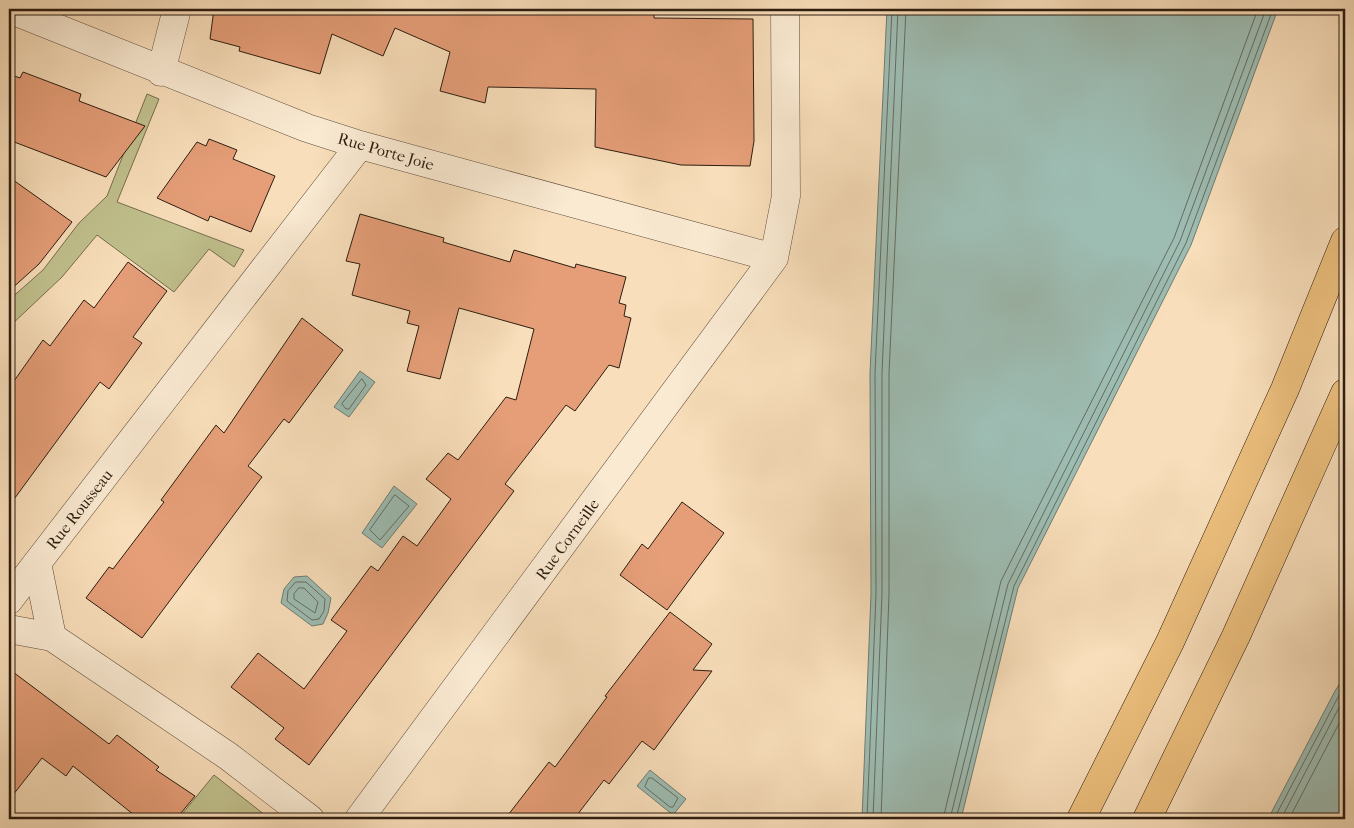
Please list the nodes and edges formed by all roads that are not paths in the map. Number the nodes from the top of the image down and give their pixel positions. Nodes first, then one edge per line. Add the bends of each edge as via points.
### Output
1 (9, 9) edge
2 (177, 9) edge
3 (785, 9) edge
4 (161, 72) junction
5 (360, 145) junction
6 (1345, 242) edge
7 (774, 258) junction
8 (1345, 393) edge
9 (37, 563) junction
10 (9, 600) edge
11 (9, 630) edge
12 (52, 637) junction
13 (310, 819) edge
14 (359, 819) edge
15 (1081, 819) edge
16 (1147, 819) edge

1 - 4 street, Rue Porte Joie
2 - 4 street
3 - 7 street via 786,196
4 - 5 street, Rue Porte Joie via 306,128
5 - 7 street, Rue Porte Joie
5 - 9 street, Rue Rousseau
6 - 15 highway via 1285,389 1170,642
7 - 14 street, Rue Corneille
8 - 16 highway via 1236,636
9 - 10 street
9 - 12 street, Rue Rousseau
11 - 12 street
12 - 13 street via 228,756

